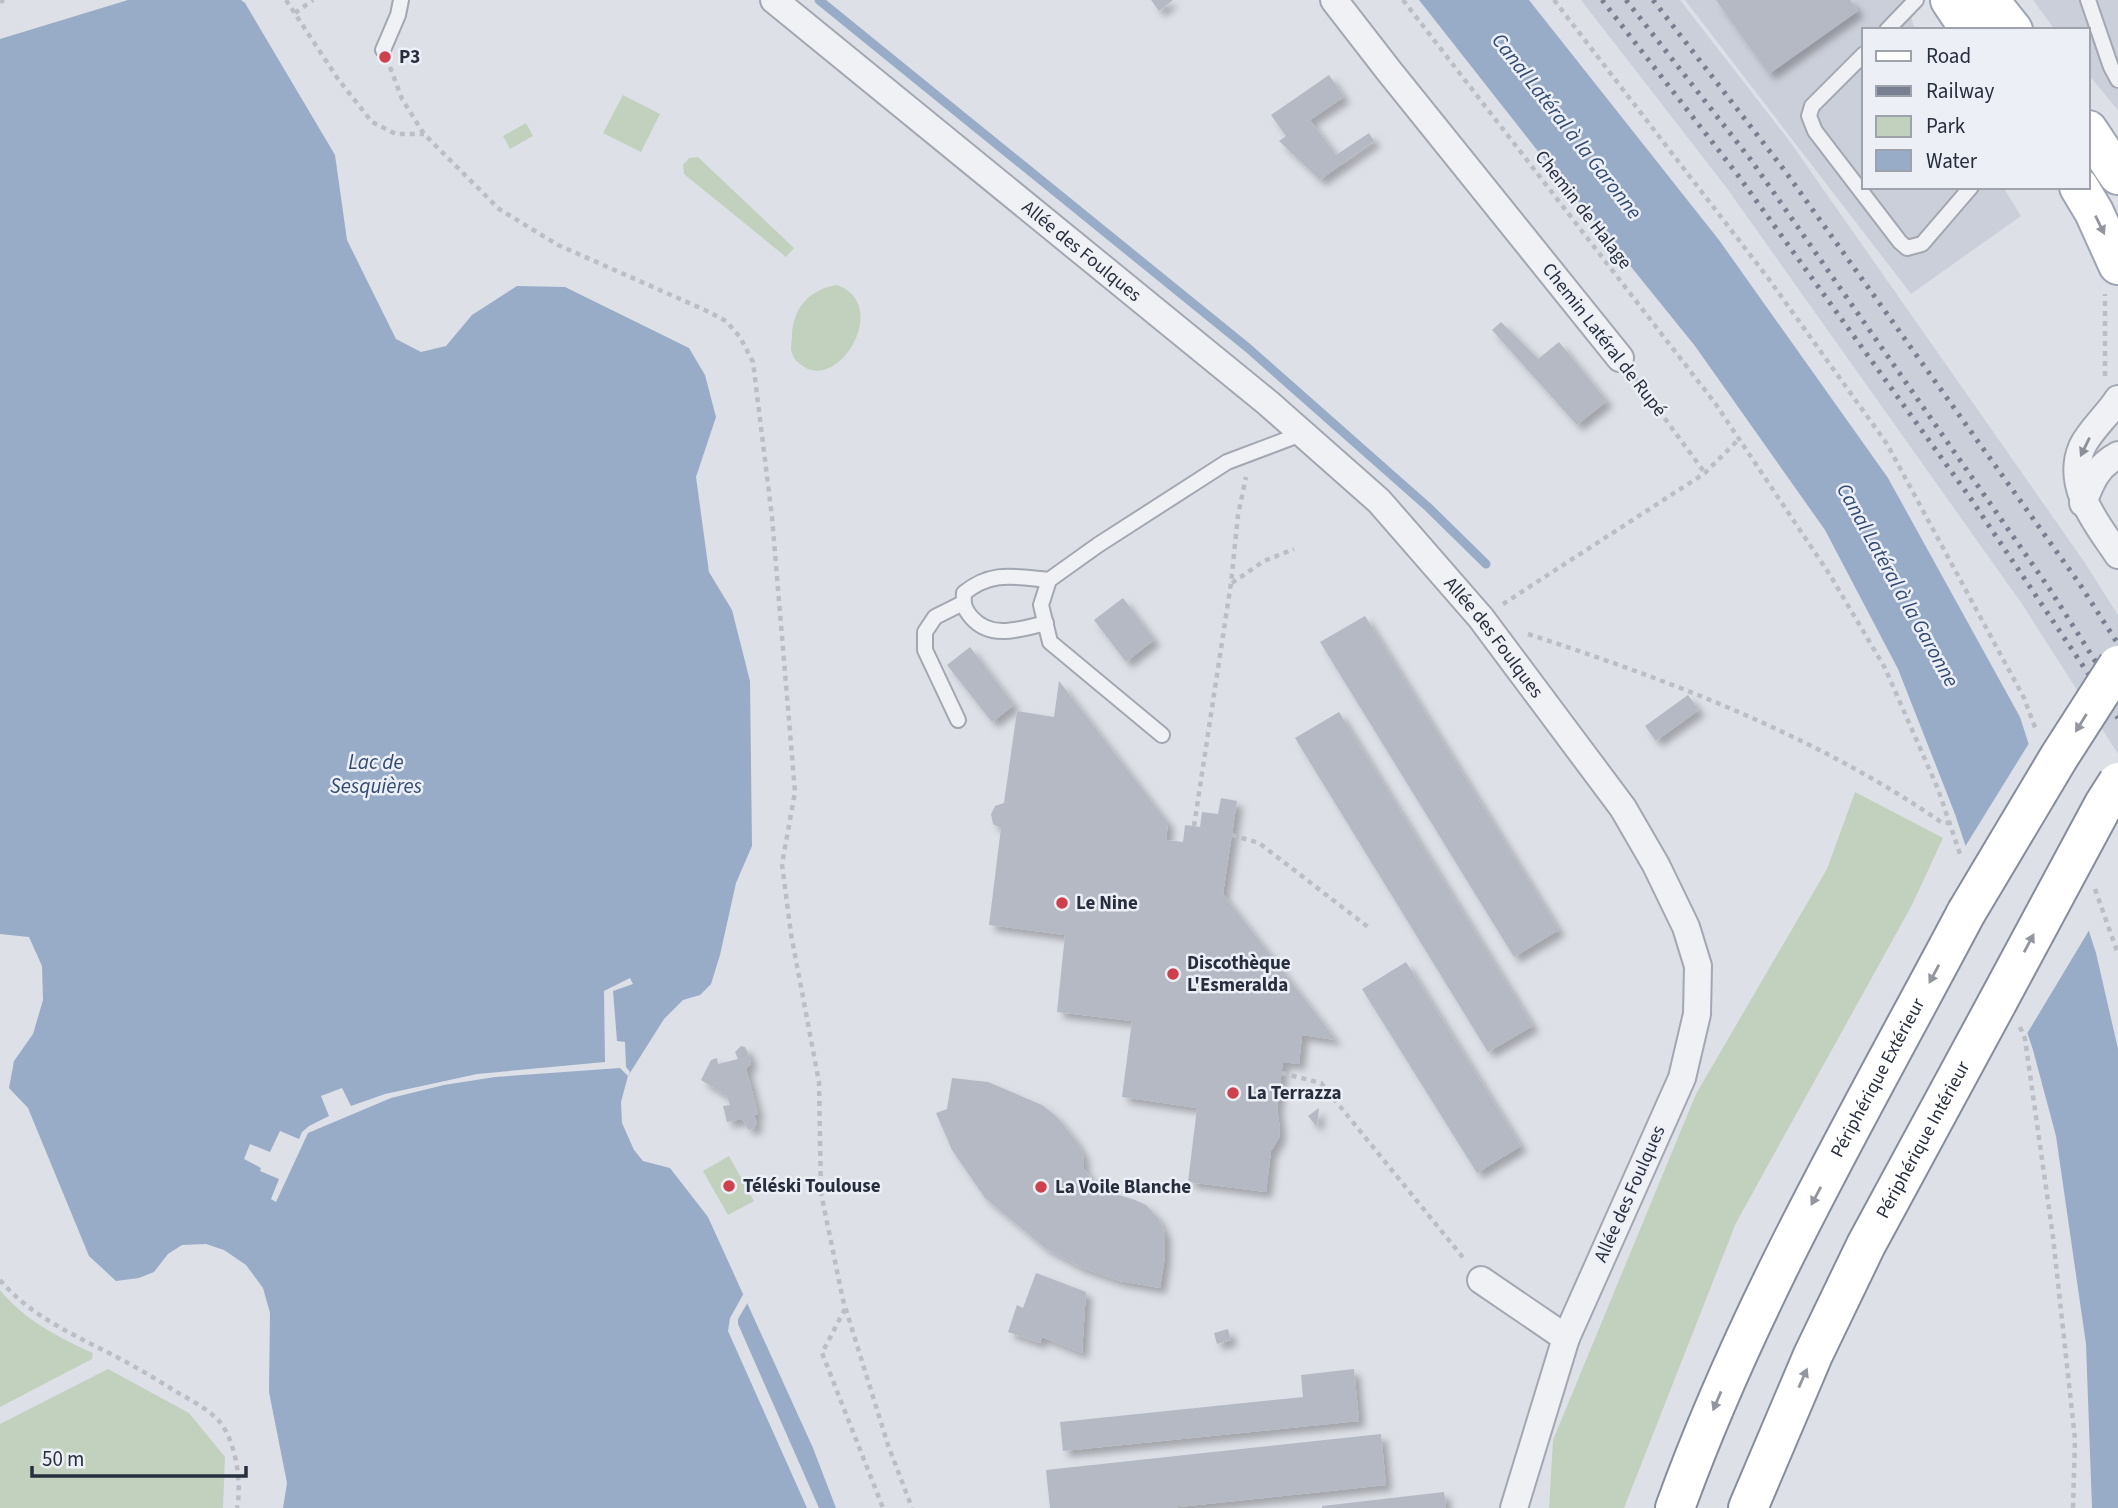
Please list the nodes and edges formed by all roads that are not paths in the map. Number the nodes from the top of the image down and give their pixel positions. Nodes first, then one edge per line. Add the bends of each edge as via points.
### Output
1 (401, 0) edge
2 (774, 0) edge
3 (1334, 0) edge
4 (1916, 0) edge
5 (1950, 0) edge
6 (1989, 0) edge
7 (2088, 0) edge
8 (1889, 28) edge
9 (1969, 28) edge
10 (2011, 28) edge
11 (383, 50) road end
12 (1862, 60) edge
13 (2118, 80) edge
14 (2090, 133) edge
15 (2116, 169) edge
16 (1969, 189) edge
17 (2080, 189) edge
18 (2111, 273) edge
19 (1620, 358) road end
20 (2111, 391) edge
21 (1304, 432) junction
22 (2118, 455) edge
23 (2083, 503) junction
24 (2118, 555) edge
25 (1049, 580) junction
26 (963, 603) junction
27 (1045, 623) junction
28 (2118, 665) edge
29 (958, 720) dead end
30 (1162, 735) dead end
31 (2118, 782) edge
32 (1482, 1280) road end
33 (1566, 1338) junction
34 (1514, 1508) edge
35 (1675, 1508) edge
36 (1748, 1508) edge

1 - 11 lane
2 - 21 street, Allée des Foulques
3 - 19 street, Chemin Latéral de Rupé
4 - 8 lane
5 - 9 main road
6 - 10 main road
7 - 13 lane
12 - 16 lane via 1812,106 1810,123 1900,242 1907,248 1922,244
14 - 15 main road
17 -> 18 main road via 2094,212
20 -> 23 street via 2082,447 2077,469
21 - 25 lane via 1227,462
21 - 33 street, Allée des Foulques via 1380,501 1481,618 1623,808 1686,927 1698,966 1698,1014 1682,1078
22 - 23 street via 2092,478
23 - 24 street
25 - 26 lane via 1007,576 979,580 964,593
25 - 27 lane via 1041,605
26 - 27 lane via 981,627 1005,633
26 - 29 lane via 934,617 925,632 925,650
27 - 30 lane via 1050,642
28 -> 35 main road, Périphérique Extérieur, bridge via 1966,913 1801,1224 1738,1354
36 -> 31 main road, Périphérique Intérieur, bridge via 1866,1245
32 - 33 street
33 - 34 street, Allée des Foulques

